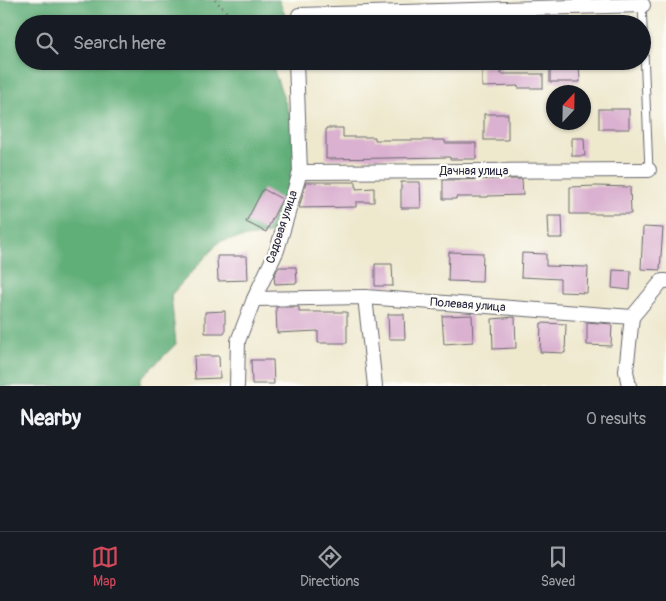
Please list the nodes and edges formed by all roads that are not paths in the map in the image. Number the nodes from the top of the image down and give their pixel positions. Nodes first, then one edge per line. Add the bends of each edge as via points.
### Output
1 (642, 3) edge
2 (384, 15) edge
3 (296, 70) edge
4 (645, 70) edge
5 (649, 170) joint
6 (300, 172) junction
7 (666, 281) edge
8 (365, 297) junction
9 (254, 299) junction
10 (632, 317) junction
11 (237, 386) edge
12 (375, 386) edge
13 (629, 386) edge

1 - 2 street
3 - 6 street, Садовая улица
4 - 5 lane
5 - 6 street, Дачная улица
6 - 9 street, Садовая улица via 277,250
7 - 10 street via 662,281
8 - 9 street, Полевая улица
8 - 10 street, Полевая улица
8 - 12 street
9 - 11 street, Садовая улица via 238,342
10 - 13 street via 626,371

